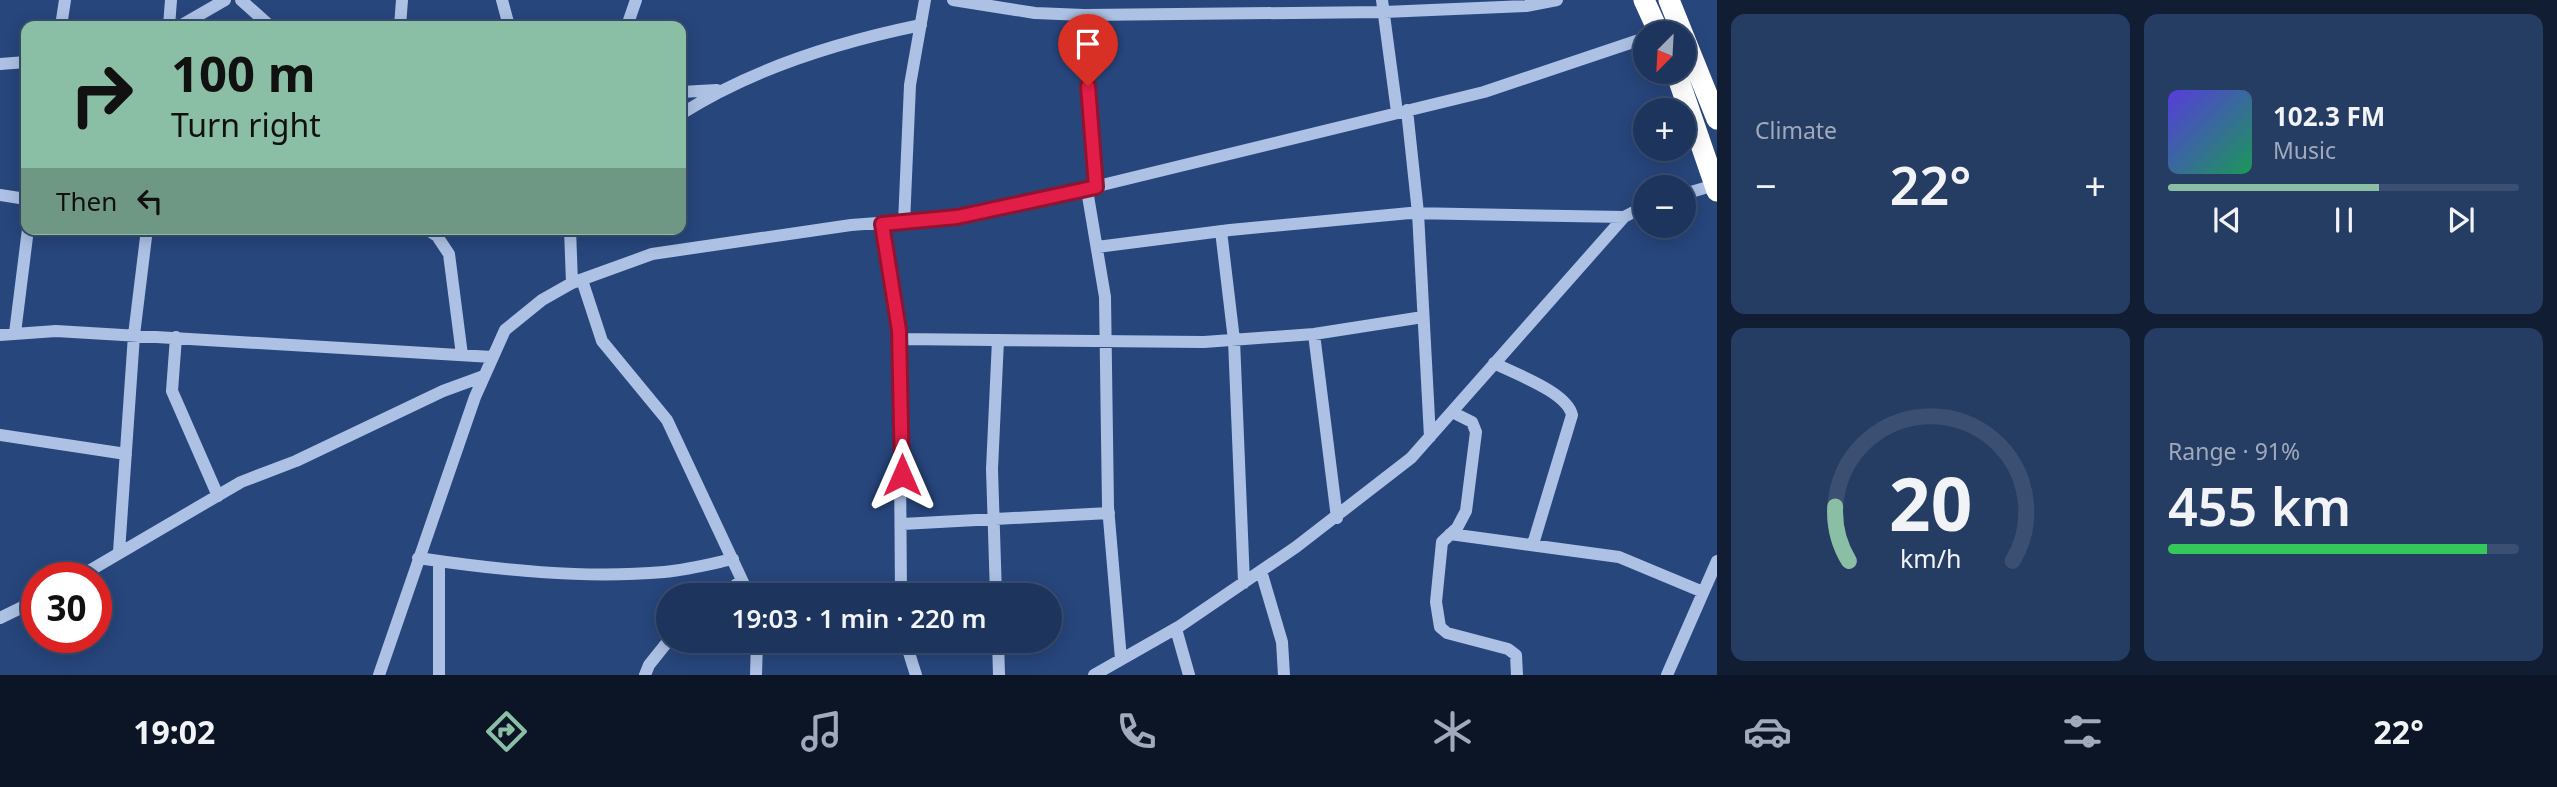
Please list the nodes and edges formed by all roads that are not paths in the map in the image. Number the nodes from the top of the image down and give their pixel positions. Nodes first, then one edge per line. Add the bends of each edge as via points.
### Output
1 (65, 0) edge
2 (171, 0) edge
3 (225, 0) edge
4 (241, 0) edge
5 (402, 0) edge
6 (502, 0) edge
7 (636, 0) edge
8 (925, 0) edge
9 (953, 0) edge
10 (1558, 0) edge
11 (1644, 0) edge
12 (1669, 0) edge
13 (1383, 6) edge
14 (1084, 15) junction
15 (62, 21) edge
16 (169, 21) edge
17 (189, 21) edge
18 (264, 21) edge
19 (400, 21) edge
20 (508, 21) edge
21 (629, 21) edge
22 (1654, 21) edge
23 (921, 25) junction
24 (1633, 42) edge
25 (21, 62) edge
26 (0, 64) edge
27 (1680, 84) edge
28 (720, 90) junction
29 (686, 92) edge
30 (686, 111) edge
31 (1402, 111) junction
32 (1717, 119) edge
33 (1091, 188) junction
34 (1716, 188) edge
35 (1696, 192) edge
36 (0, 195) edge
37 (21, 198) edge
38 (1633, 212) edge
39 (1418, 213) junction
40 (1624, 217) junction
41 (904, 223) junction
42 (882, 224) junction
43 (1221, 231) junction
44 (27, 235) edge
45 (146, 235) edge
46 (435, 235) edge
47 (571, 235) edge
48 (1097, 247) junction
49 (577, 281) junction
50 (1423, 317) junction
51 (15, 333) junction
52 (1314, 334) junction
53 (0, 335) edge
54 (134, 335) junction
55 (176, 338) junction
56 (900, 339) junction
57 (998, 340) junction
58 (1234, 340) junction
59 (1106, 341) junction
60 (462, 355) junction
61 (492, 357) junction
62 (1494, 363) junction
63 (484, 376) junction
64 (1452, 412) junction
65 (0, 435) edge
66 (1430, 437) junction
67 (125, 454) junction
68 (218, 496) junction
69 (1109, 513) junction
70 (994, 518) junction
71 (1336, 518) junction
72 (902, 524) junction
73 (1450, 534) junction
74 (1533, 544) junction
75 (119, 552) junction
76 (418, 558) junction
77 (733, 559) junction
78 (439, 561) junction
79 (1717, 561) edge
80 (103, 562) edge
81 (1261, 571) junction
82 (742, 580) junction
83 (738, 583) edge
84 (743, 583) edge
85 (901, 583) edge
86 (996, 583) edge
87 (1244, 583) junction
88 (1703, 592) junction
89 (21, 608) edge
90 (0, 618) edge
91 (1176, 629) junction
92 (660, 653) edge
93 (757, 653) edge
94 (909, 653) edge
95 (998, 653) edge
96 (1121, 659) junction
97 (379, 675) edge
98 (439, 675) edge
99 (645, 675) edge
100 (757, 675) edge
101 (916, 675) edge
102 (999, 675) edge
103 (1094, 675) edge
104 (1189, 675) edge
105 (1284, 675) edge
106 (1517, 675) edge
107 (1667, 675) edge

1 - 15 street
2 - 16 street
3 - 17 street
4 - 18 street
5 - 19 street
6 - 20 street
7 - 21 street
8 - 23 street
9 - 14 street via 1035,13
10 - 13 street via 1526,6
11 - 22 highway
12 - 32 highway
13 - 14 street
13 - 31 street
14 - 33 street
23 - 28 street via 852,40
23 - 41 street via 910,85
24 - 31 street via 1484,92
25 - 26 street
27 - 34 highway
28 - 29 street
28 - 30 street
31 - 33 street
31 - 39 street
33 - 41 street via 957,217
33 - 48 street
34 - 35 street
36 - 37 street
38 - 40 street
39 - 40 street
39 - 43 street
39 - 50 street
40 - 62 street
41 - 42 street
42 - 49 street via 652,254
42 - 56 street
43 - 48 street
43 - 58 street
44 - 51 street
45 - 54 street
46 - 60 street via 449,254
47 - 49 street
48 - 59 street
49 - 61 street via 542,300 505,330
49 - 77 street via 602,341 667,420
50 - 52 street
50 - 66 street
51 - 53 street
51 - 54 street
52 - 58 street
52 - 71 street
54 - 55 street
54 - 67 street
55 - 60 street
55 - 68 street via 172,391
56 - 57 street
56 - 72 street
57 - 59 street
57 - 70 street
58 - 59 street
58 - 87 street
59 - 69 street
60 - 61 street
61 - 63 street
62 - 64 street
62 - 74 street via 1560,397 1572,415
63 - 68 street via 433,395
63 - 76 street
64 - 66 street
64 - 73 street via 1472,422 1476,432 1466,511
65 - 67 street
66 - 71 street via 1411,458
67 - 75 street
68 - 75 street
69 - 70 street
69 - 96 street
70 - 72 street
70 - 86 street
71 - 81 street
72 - 85 street
73 - 74 street
73 - 106 street via 1443,539 1441,554 1436,603 1440,627 1447,633 1508,649 1516,655
74 - 88 street via 1619,557
75 - 80 street
76 - 78 street
76 - 97 street
77 - 78 street via 666,572 608,574
77 - 82 street
78 - 98 street
79 - 88 street
81 - 87 street
81 - 105 street via 1282,642
82 - 83 street
82 - 84 street
87 - 91 street
88 - 107 street
89 - 90 street
91 - 96 street
91 - 104 street
92 - 99 street
93 - 100 street
94 - 101 street
95 - 102 street
96 - 103 street

